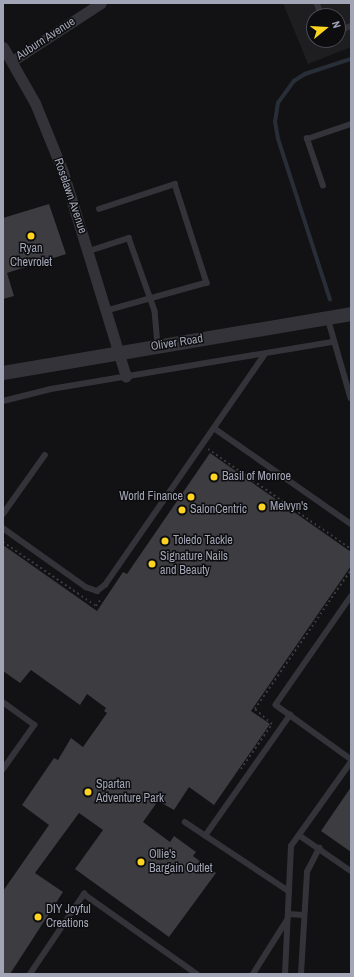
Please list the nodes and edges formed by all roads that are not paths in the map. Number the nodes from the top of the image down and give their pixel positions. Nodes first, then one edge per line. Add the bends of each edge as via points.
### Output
1 (101, 3) edge
2 (3, 47) edge
3 (12, 61) junction
4 (351, 124) edge
5 (323, 186) dead end
6 (99, 209) dead end
7 (89, 251) junction
8 (151, 299) junction
9 (107, 311) junction
10 (351, 314) edge
11 (328, 318) junction
12 (333, 342) junction
13 (158, 346) junction
14 (119, 352) junction
15 (265, 354) junction
16 (3, 373) edge
17 (126, 377) junction
18 (351, 398) edge
19 (3, 401) edge
20 (214, 428) junction
21 (45, 455) dead end
22 (3, 514) edge
23 (351, 524) edge
24 (3, 528) edge
25 (351, 597) edge
26 (3, 702) edge
27 (290, 714) junction
28 (351, 759) edge
29 (351, 762) edge
30 (3, 770) edge
31 (185, 822) dead end
32 (299, 835) junction
33 (205, 836) junction
34 (319, 848) junction
35 (351, 871) edge
36 (289, 891) junction
37 (288, 916) junction
38 (303, 916) junction
39 (30, 974) edge
40 (197, 974) edge
41 (253, 974) edge
42 (285, 974) edge
43 (301, 974) edge

1 - 3 street, Auburn Avenue
2 - 3 street, Roselawn Avenue
3 - 7 street, Roselawn Avenue via 35,103 63,172
4 - 5 lane via 307,138
6 - 8 lane via 175,184 207,283
7 - 8 lane via 130,238
7 - 9 street, Roselawn Avenue
8 - 9 lane
8 - 13 lane via 155,311
9 - 14 street, Roselawn Avenue
10 - 11 street, Oliver Road
11 - 12 lane
11 - 13 street, Oliver Road
12 - 15 lane
12 - 18 lane
13 - 14 street, Oliver Road
14 - 16 street, Oliver Road
14 - 17 street, Roselawn Avenue
15 - 17 lane
15 - 20 lane
17 - 19 lane via 52,389
20 - 23 lane
20 - 24 lane via 105,585 97,591 86,587
21 - 22 lane
25 - 27 lane via 276,705
26 - 30 lane via 35,725
27 - 28 lane
27 - 33 lane
29 - 32 lane
31 - 33 lane
32 - 34 lane
32 - 36 lane via 291,846
33 - 36 lane
34 - 35 lane
34 - 38 lane via 307,872
36 - 37 lane
37 - 38 lane
37 - 41 lane
37 - 42 lane
38 - 43 lane
39 - 40 lane via 84,894

